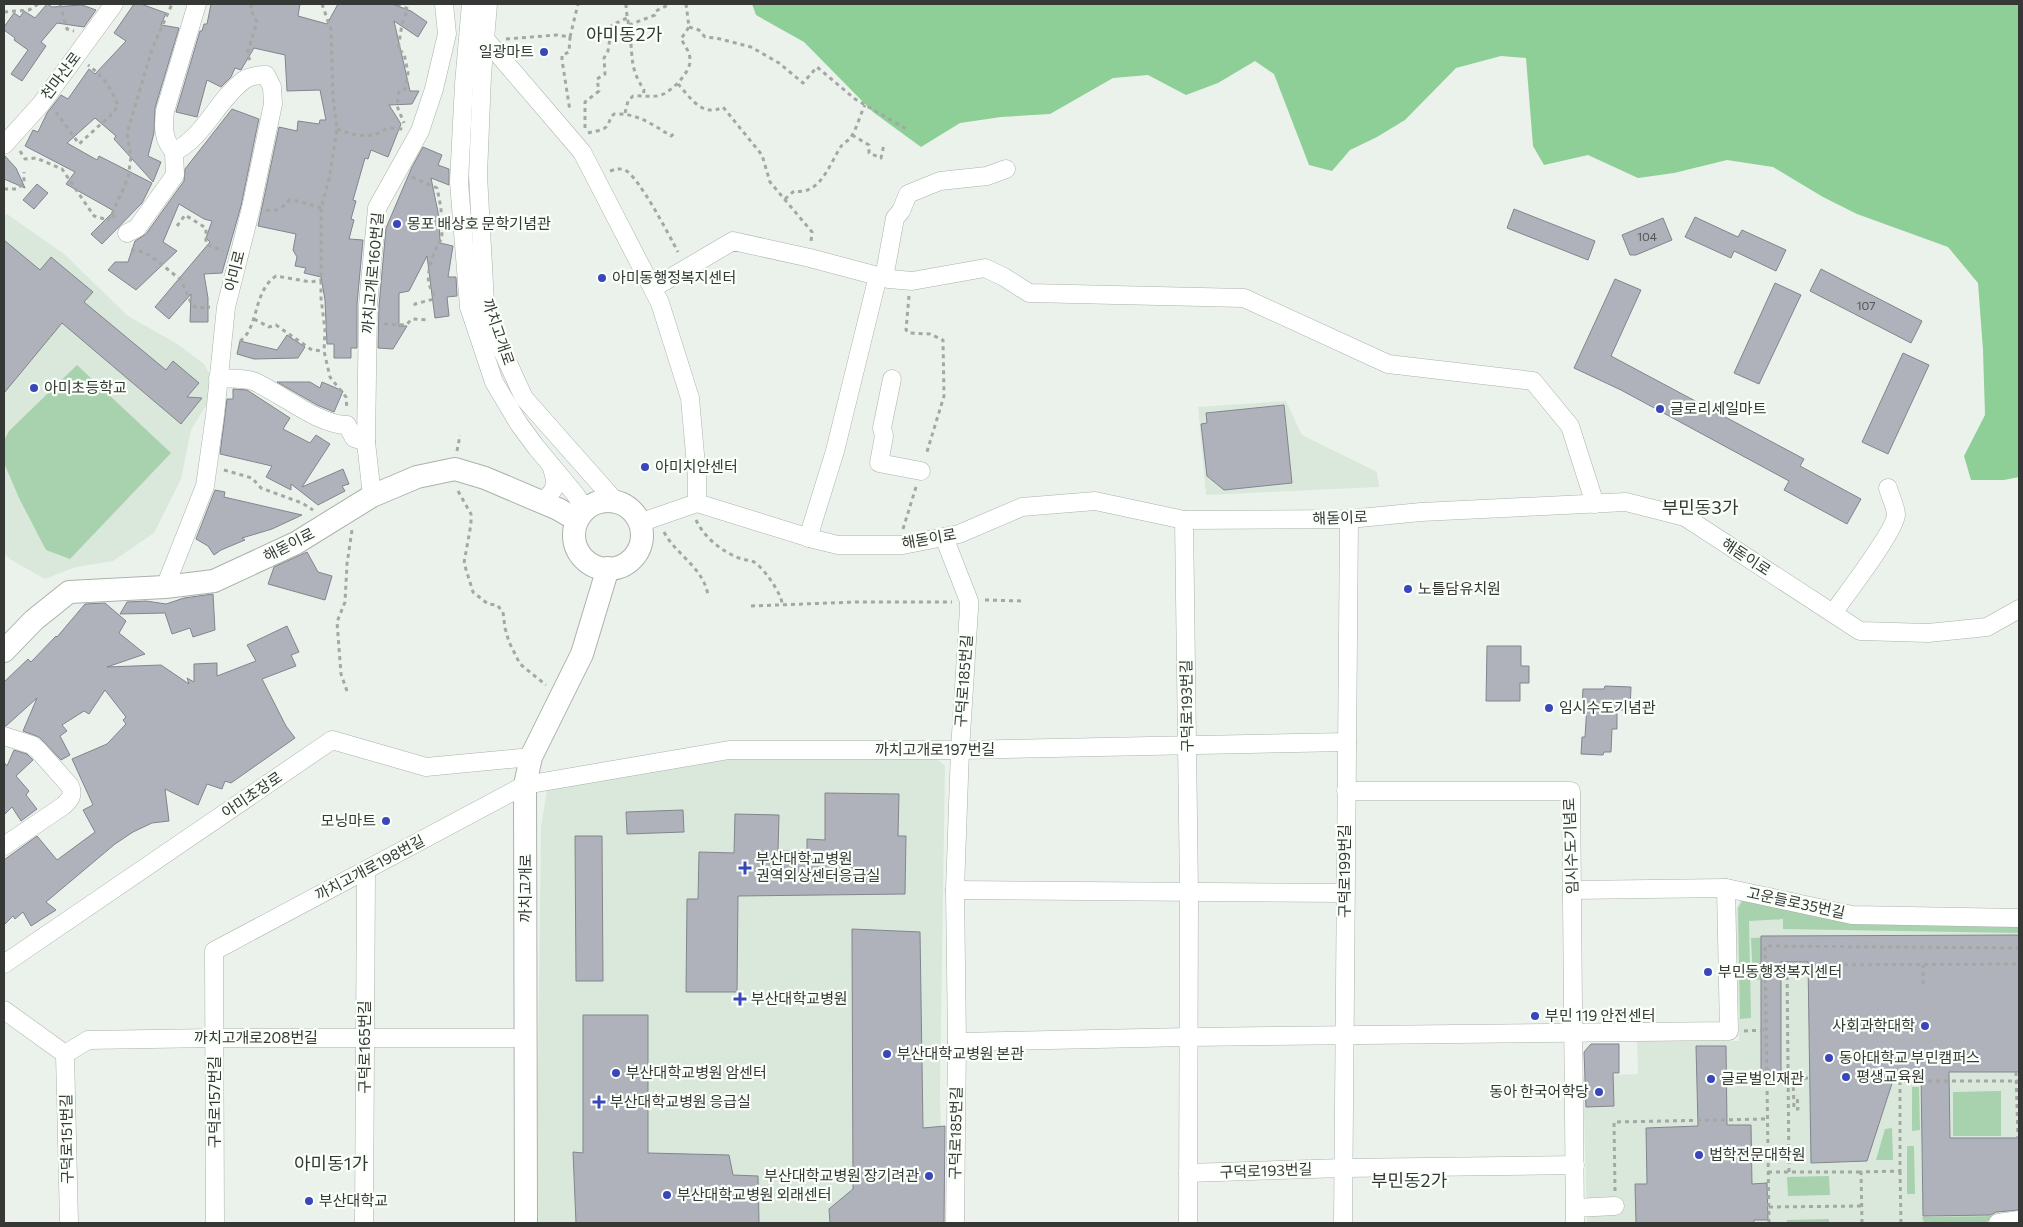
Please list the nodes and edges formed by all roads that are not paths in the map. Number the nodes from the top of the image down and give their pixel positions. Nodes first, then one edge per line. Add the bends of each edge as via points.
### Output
1 (114, 4) edge
2 (196, 4) edge
3 (444, 4) edge
4 (471, 4) edge
5 (488, 4) edge
6 (486, 40) junction
7 (4, 145) edge
8 (174, 152) junction
9 (1006, 169) dead end
10 (127, 233) dead end
11 (881, 277) junction
12 (653, 288) junction
13 (218, 378) junction
14 (892, 379) dead end
15 (366, 442) junction
16 (551, 465) junction
17 (921, 471) road end
18 (1888, 488) dead end
19 (372, 496) junction
20 (540, 502) junction
21 (616, 502) junction
22 (693, 504) junction
23 (1595, 504) junction
24 (581, 515) junction
25 (1349, 519) junction
26 (648, 520) junction
27 (1184, 520) junction
28 (944, 537) junction
29 (808, 538) junction
30 (608, 568) junction
31 (165, 587) junction
32 (2019, 610) edge
33 (1833, 613) junction
34 (4, 651) edge
35 (4, 736) edge
36 (1347, 742) junction
37 (1187, 745) junction
38 (960, 750) junction
39 (531, 757) junction
40 (525, 785) junction
41 (1346, 791) junction
42 (4, 846) edge
43 (366, 870) junction
44 (1726, 888) junction
45 (955, 890) junction
46 (1572, 890) junction
47 (1189, 892) junction
48 (1345, 893) junction
49 (2019, 918) edge
50 (214, 951) joint
51 (4, 964) edge
52 (4, 1010) edge
53 (1574, 1034) junction
54 (1189, 1037) junction
55 (1345, 1037) junction
56 (214, 1038) junction
57 (365, 1038) junction
58 (526, 1038) junction
59 (957, 1042) junction
60 (66, 1054) junction
61 (1575, 1165) junction
62 (1343, 1168) junction
63 (1188, 1173) junction
64 (1615, 1206) road end
65 (1575, 1215) edge
66 (2019, 1220) edge
67 (69, 1223) edge
68 (215, 1223) edge
69 (364, 1223) edge
70 (526, 1223) edge
71 (955, 1223) edge
72 (1188, 1223) edge
73 (1344, 1223) edge
74 (1998, 1223) edge

1 - 7 street, 천마산로 via 41,104
2 - 8 street via 165,111 163,130 166,143
3 - 15 street, 까치고개로160번길 via 447,34 434,89 411,133 398,171 377,208 368,324
4 - 16 street via 459,182 469,307 494,382 519,424
5 - 6 street, 까치고개로
6 - 12 street via 582,152
6 - 21 street, 까치고개로 via 478,175 485,303 524,398
8 - 10 street via 175,175 137,228
8 - 13 street, 아미로 via 201,131 245,80 266,75 272,86 273,104 226,307
9 - 11 street via 987,176 940,181 908,194 895,218
11 - 12 street via 733,241
11 - 23 street via 910,280 985,268 1029,294 1244,298 1388,364 1533,381 1570,426
11 - 29 street via 835,451
12 - 22 street via 690,398 697,477
13 - 15 street via 251,380 311,413 338,425 347,425 354,438
13 - 31 street, 아미로 via 206,486
14 - 17 street via 878,463
15 - 19 street, 까치고개로160번길
16 - 20 street via 556,481 554,489
16 - 24 street
18 - 33 street via 1896,515 1893,523
19 - 20 main road, 해돋이로 via 418,477 455,469 486,478
19 - 31 main road, 해돋이로 via 296,543 214,581
20 - 24 main road, 해돋이로
21 - 24 main road via 601,501
21 - 26 main road
22 - 26 street
22 - 29 street, 해돋이로
23 - 25 street, 해돋이로 via 1421,512
23 - 33 street, 해돋이로 via 1626,502 1685,517
24 - 30 main road via 574,531 579,553 597,567
25 - 27 street, 해돋이로
25 - 36 street, 구덕로199번길
26 - 30 main road via 636,554 618,567
27 - 28 street, 해돋이로 via 1095,502 1077,503 1022,507 959,534
27 - 37 street, 구덕로193번길
28 - 29 street, 해돋이로 via 903,545 838,545
28 - 38 street, 구덕로185번길 via 969,600
30 - 39 main road, 까치고개로 via 582,654
31 - 34 main road, 해돋이로 via 68,592
32 - 33 street, 해돋이로 via 1987,627 1928,633 1860,631
35 - 42 street via 38,750 72,791 70,800
36 - 37 street, 까치고개로197번길
36 - 41 street, 구덕로199번길
37 - 38 street, 까치고개로197번길
37 - 47 street, 구덕로193번길
38 - 40 street, 까치고개로197번길 via 730,750
38 - 45 street, 구덕로185번길
39 - 40 main road, 까치고개로
39 - 51 street, 아미초장로 via 426,767 332,740
40 - 43 street, 까치고개로198번길
40 - 58 main road, 까치고개로
41 - 46 street, 임시수도기념로 via 1572,791
41 - 48 street, 구덕로199번길
43 - 50 street, 까치고개로198번길
43 - 57 street, 구덕로165번길
44 - 46 street, 고운들로35번길
44 - 49 street, 고운들로35번길 via 1852,915
44 - 53 street via 1729,1032
45 - 47 street
45 - 59 street, 구덕로185번길
46 - 53 street, 임시수도기념로
47 - 48 street
47 - 54 street, 구덕로193번길
48 - 55 street, 구덕로199번길
50 - 56 street, 구덕로157번길
52 - 60 street
53 - 55 street
53 - 61 street, 임시수도기념로
54 - 55 street
54 - 59 street
54 - 63 street, 구덕로193번길
55 - 62 street, 구덕로199번길
56 - 57 street, 까치고개로208번길
56 - 60 street, 까치고개로208번길 via 88,1040
56 - 68 street, 구덕로157번길
57 - 58 street, 까치고개로208번길
57 - 69 street, 구덕로165번길
58 - 70 main road, 까치고개로
59 - 71 street, 구덕로185번길
60 - 67 street, 구덕로151번길
61 - 62 street
61 - 65 street, 임시수도기념로
62 - 63 street, 구덕로193번길
62 - 73 street, 구덕로199번길
63 - 72 street, 구덕로193번길
64 - 65 street
66 - 74 street

